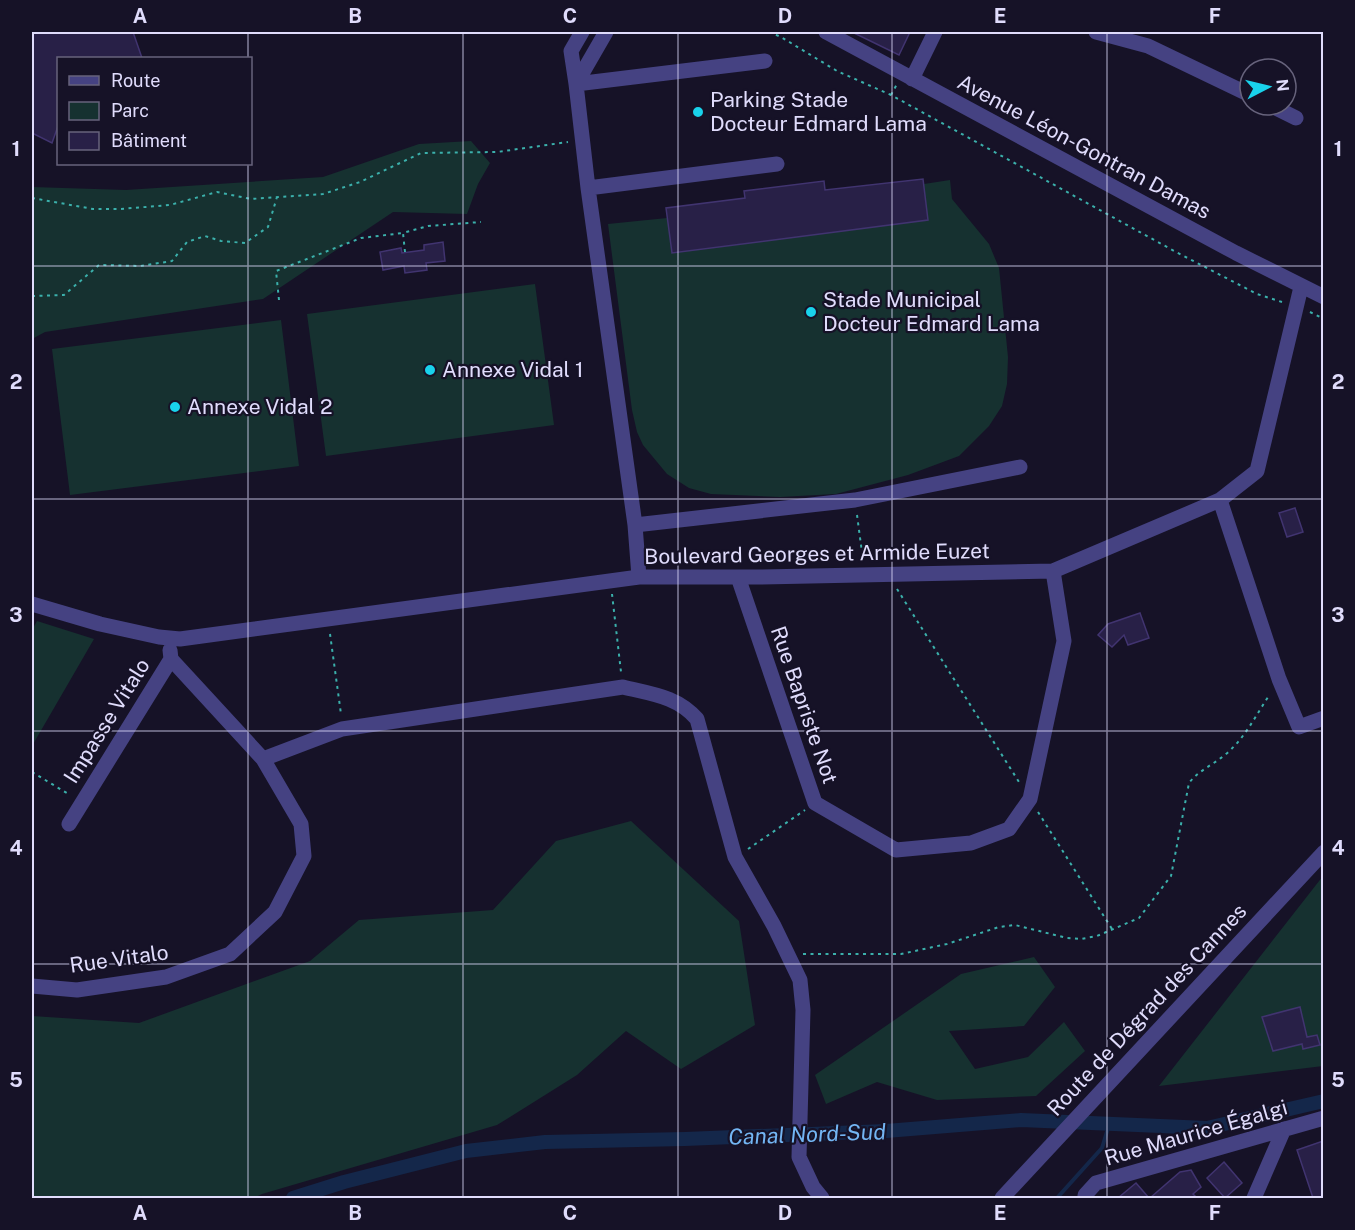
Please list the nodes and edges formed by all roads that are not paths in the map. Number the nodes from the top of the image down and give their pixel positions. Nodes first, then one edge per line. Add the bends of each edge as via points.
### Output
1 (582, 32) edge
2 (606, 32) edge
3 (826, 32) edge
4 (935, 32) edge
5 (1096, 32) edge
6 (765, 61) dead end
7 (912, 79) junction
8 (576, 84) junction
9 (1238, 89) edge
10 (777, 164) dead end
11 (588, 188) junction
12 (1301, 287) junction
13 (1323, 297) edge
14 (1020, 467) dead end
15 (1220, 500) junction
16 (635, 525) junction
17 (1053, 571) junction
18 (639, 577) junction
19 (738, 577) junction
20 (32, 604) edge
21 (168, 638) junction
22 (171, 659) junction
23 (1323, 718) edge
24 (263, 759) junction
25 (69, 824) dead end
26 (1323, 852) edge
27 (32, 986) edge
28 (1323, 1118) edge
29 (1284, 1130) junction
30 (1085, 1197) edge
31 (822, 1198) edge
32 (1002, 1198) edge
33 (1254, 1198) edge

1 - 8 street via 571,51
2 - 8 street
3 - 7 street, Avenue Léon-Gontran Damas
4 - 7 street
5 - 9 street via 1148,46
6 - 8 street
7 - 12 street, Avenue Léon-Gontran Damas
8 - 11 street
10 - 11 street
11 - 16 street
12 - 13 street, Avenue Léon-Gontran Damas
12 - 15 street, Boulevard Georges et Armide Euzet via 1257,471
14 - 16 street via 855,500
15 - 17 street, Boulevard Georges et Armide Euzet
15 - 23 street via 1279,679 1299,727
16 - 18 street
17 - 19 street, Boulevard Georges et Armide Euzet
17 - 19 street, Rue Bapriste Not via 1064,641 1030,800 1009,829 971,843 896,850 815,803
18 - 19 street, Boulevard Georges et Armide Euzet
18 - 21 street, Boulevard Georges et Armide Euzet
20 - 21 street
21 - 22 street, Impasse Vitalo
22 - 24 street, Rue Vitalo
22 - 25 street, Impasse Vitalo
24 - 27 street, Rue Vitalo via 301,824 304,856 275,912 230,954 166,977 77,990
24 - 31 street via 342,729 623,687 667,698 687,708 697,719 735,856 800,980 803,1010 799,1157
26 - 32 street, Route de Dégrad des Cannes
28 - 29 street, Rue Maurice Égalgi
29 - 30 street, Rue Maurice Égalgi via 1096,1183
29 - 33 street

